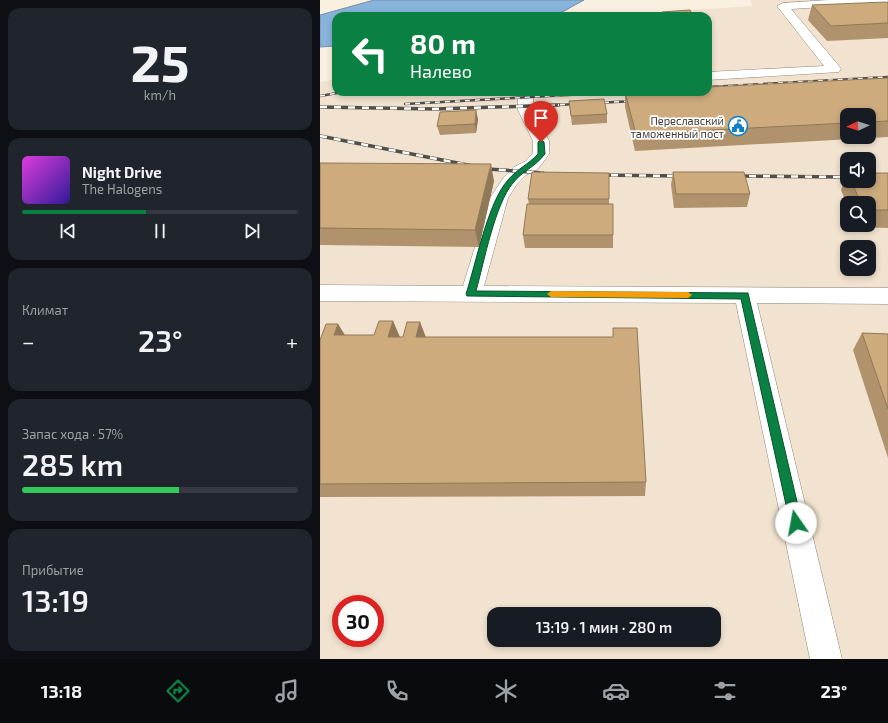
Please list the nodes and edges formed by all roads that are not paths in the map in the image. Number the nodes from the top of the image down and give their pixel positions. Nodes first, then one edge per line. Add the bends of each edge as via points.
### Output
1 (887, 0) edge
2 (712, 76) edge
3 (527, 96) edge
4 (320, 293) edge
5 (470, 294) junction
6 (745, 295) junction
7 (888, 296) edge
8 (826, 659) edge

1 - 2 street via 783,6 834,69
3 - 5 street via 524,107 541,142 541,154 532,165 520,171 510,181 499,198
4 - 5 street
5 - 6 street
6 - 7 street
6 - 8 street

